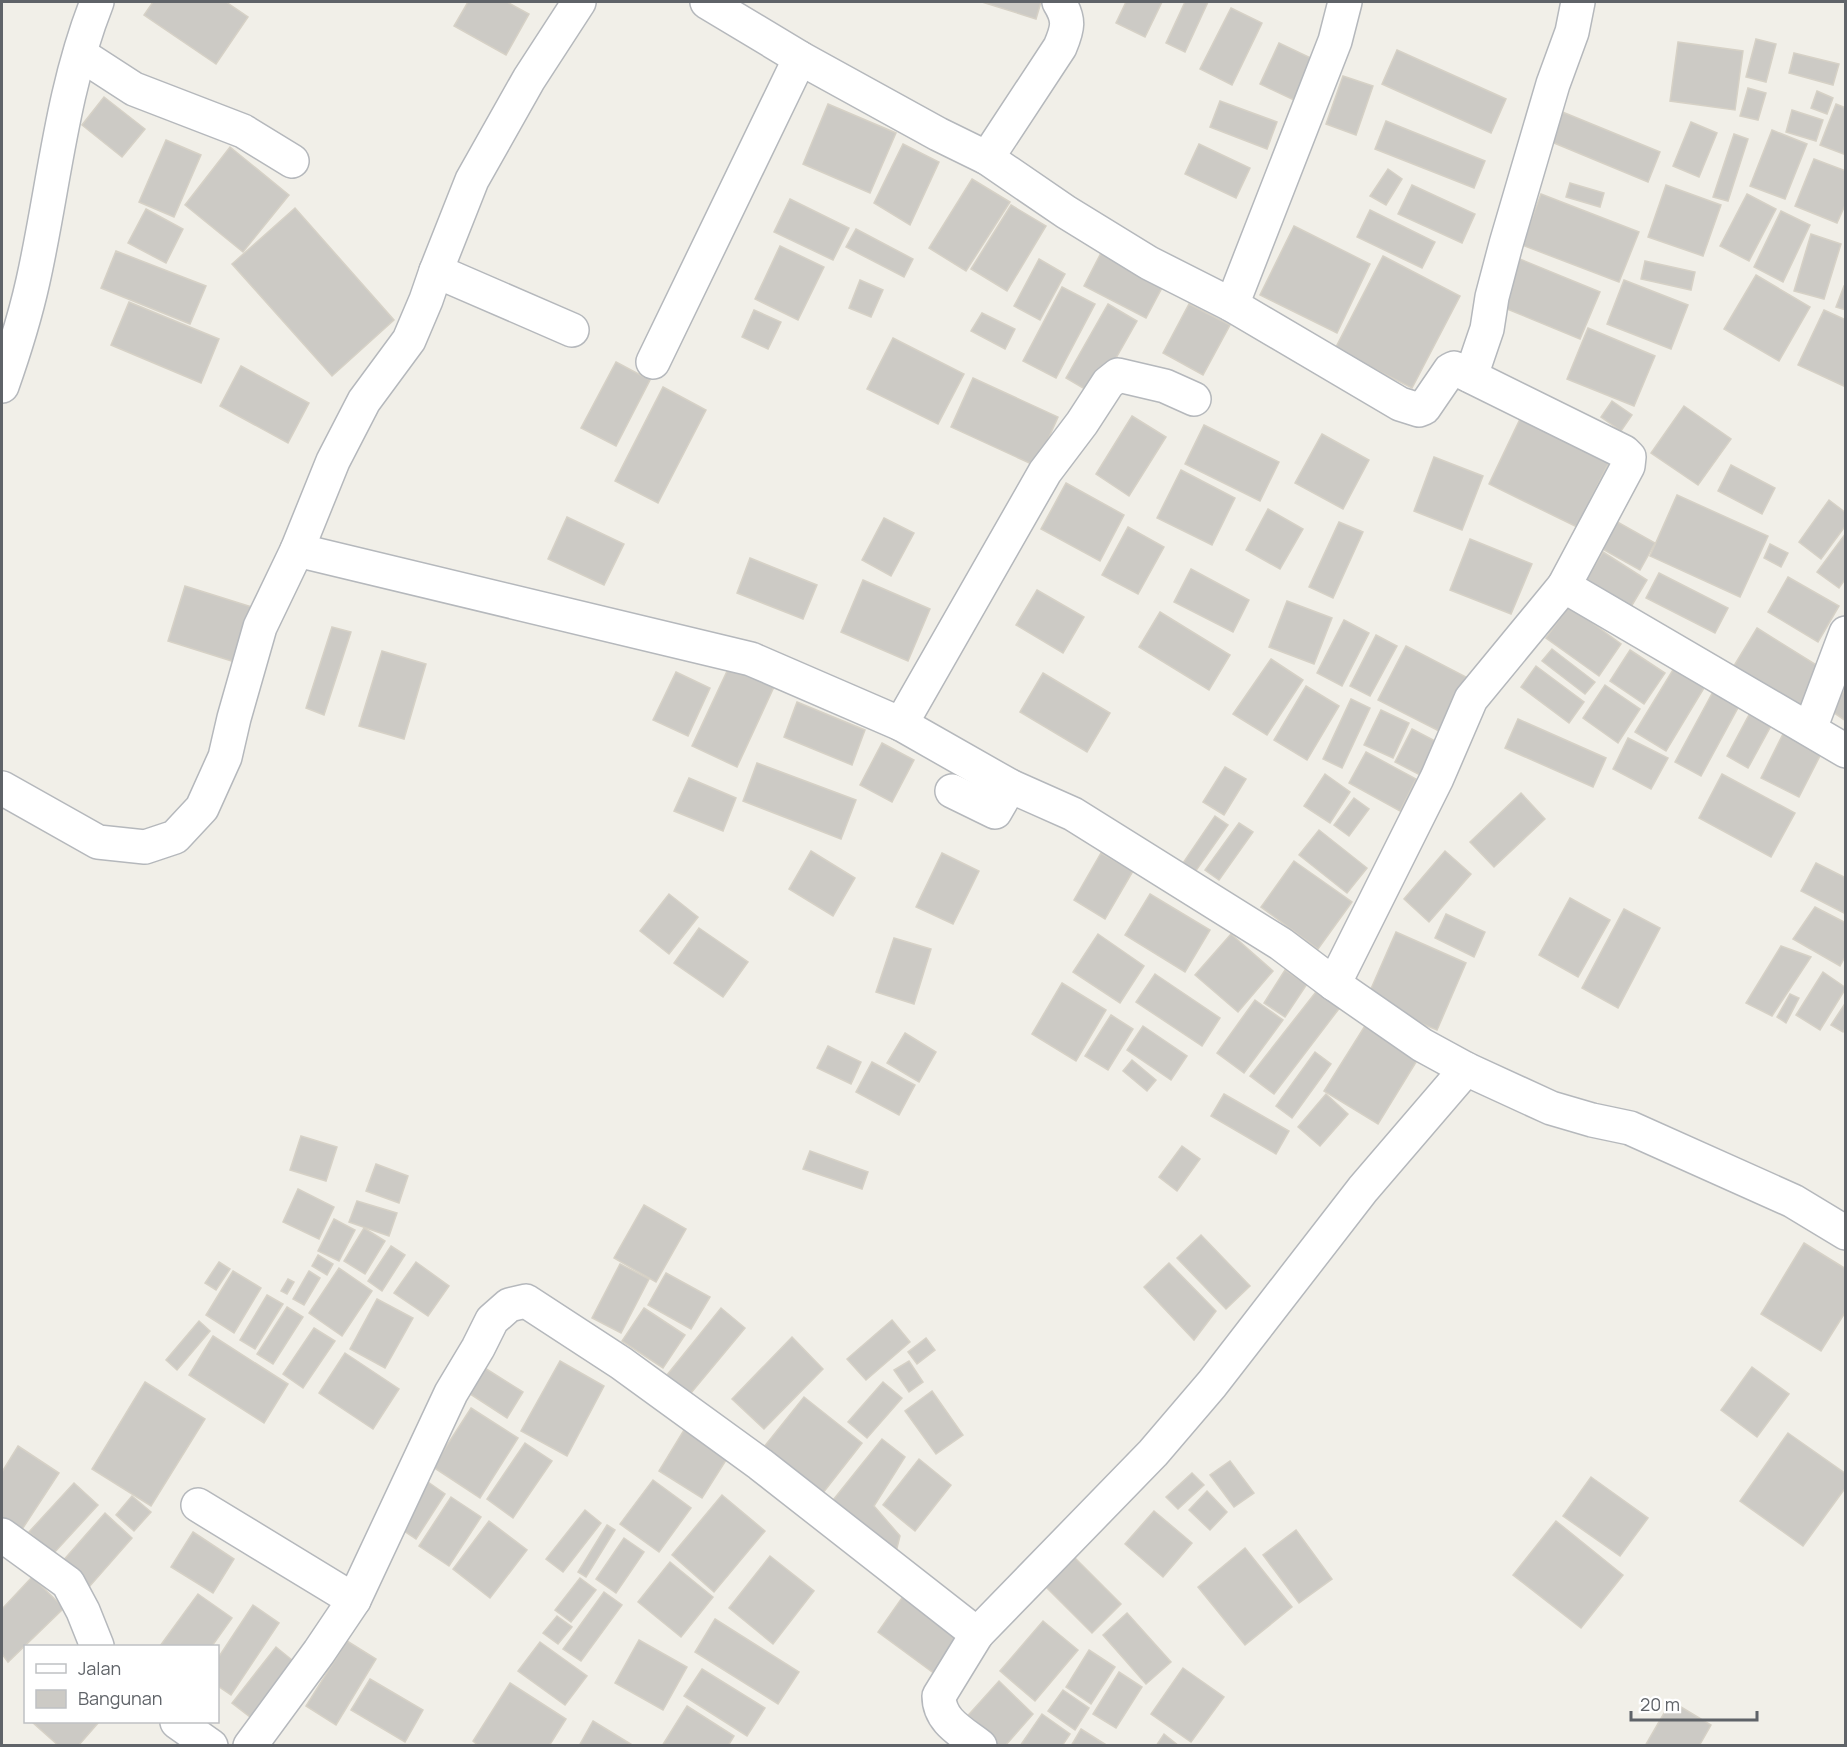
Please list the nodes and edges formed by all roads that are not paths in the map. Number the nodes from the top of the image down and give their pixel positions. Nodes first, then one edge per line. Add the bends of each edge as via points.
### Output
1 (97, 2) edge
2 (579, 2) edge
3 (707, 2) edge
4 (1059, 2) edge
5 (1345, 2) edge
6 (1578, 2) edge
7 (80, 54) junction
8 (800, 58) junction
9 (987, 158) junction
10 (292, 161) dead end
11 (436, 271) junction
12 (1232, 305) junction
13 (572, 330) dead end
14 (653, 362) dead end
15 (1471, 376) junction
16 (2, 386) edge
17 (1194, 399) dead end
18 (297, 550) junction
19 (1564, 586) junction
20 (1845, 633) edge
21 (901, 724) junction
22 (1810, 729) junction
23 (1845, 751) edge
24 (1010, 786) junction
25 (2, 788) edge
26 (952, 791) dead end
27 (1334, 984) junction
28 (1466, 1070) junction
29 (1845, 1233) edge
30 (198, 1505) dead end
31 (2, 1535) edge
32 (354, 1600) junction
33 (977, 1634) junction
34 (96, 1645) edge
35 (178, 1723) edge
36 (263, 1742) edge
37 (212, 1746) edge
38 (980, 1746) edge

1 - 7 street
2 - 11 street via 529,79 472,180
3 - 8 street
4 - 9 street via 1067,16 1060,47
5 - 12 street via 1335,41
6 - 15 street
7 - 10 street via 134,89 243,130
7 - 16 street via 64,113 33,280
8 - 9 street
8 - 14 street
9 - 12 street via 1140,257
11 - 13 street
11 - 18 street via 409,340 364,401 333,461
12 - 15 street via 1412,408 1424,408 1450,370 1454,368
15 - 19 street via 1629,457 1628,466
17 - 21 street via 1165,386 1118,375 1108,383 1045,472
18 - 21 street via 751,659
18 - 25 street via 260,627 225,757 202,808 175,837 145,847 98,842
19 - 22 street
19 - 27 street via 1472,699
20 - 22 street
21 - 24 street
22 - 23 street
24 - 26 street via 995,812
24 - 27 street via 1073,814 1272,938
27 - 28 street via 1422,1045
28 - 29 street via 1551,1108 1630,1128 1793,1201
28 - 33 street via 1363,1189 1212,1384 1153,1453
30 - 32 street
31 - 34 street via 68,1583
32 - 33 street via 451,1392 492,1320 509,1305 525,1301 621,1363 760,1464
32 - 36 street
33 - 38 street via 939,1696 939,1707 945,1718
35 - 37 street

